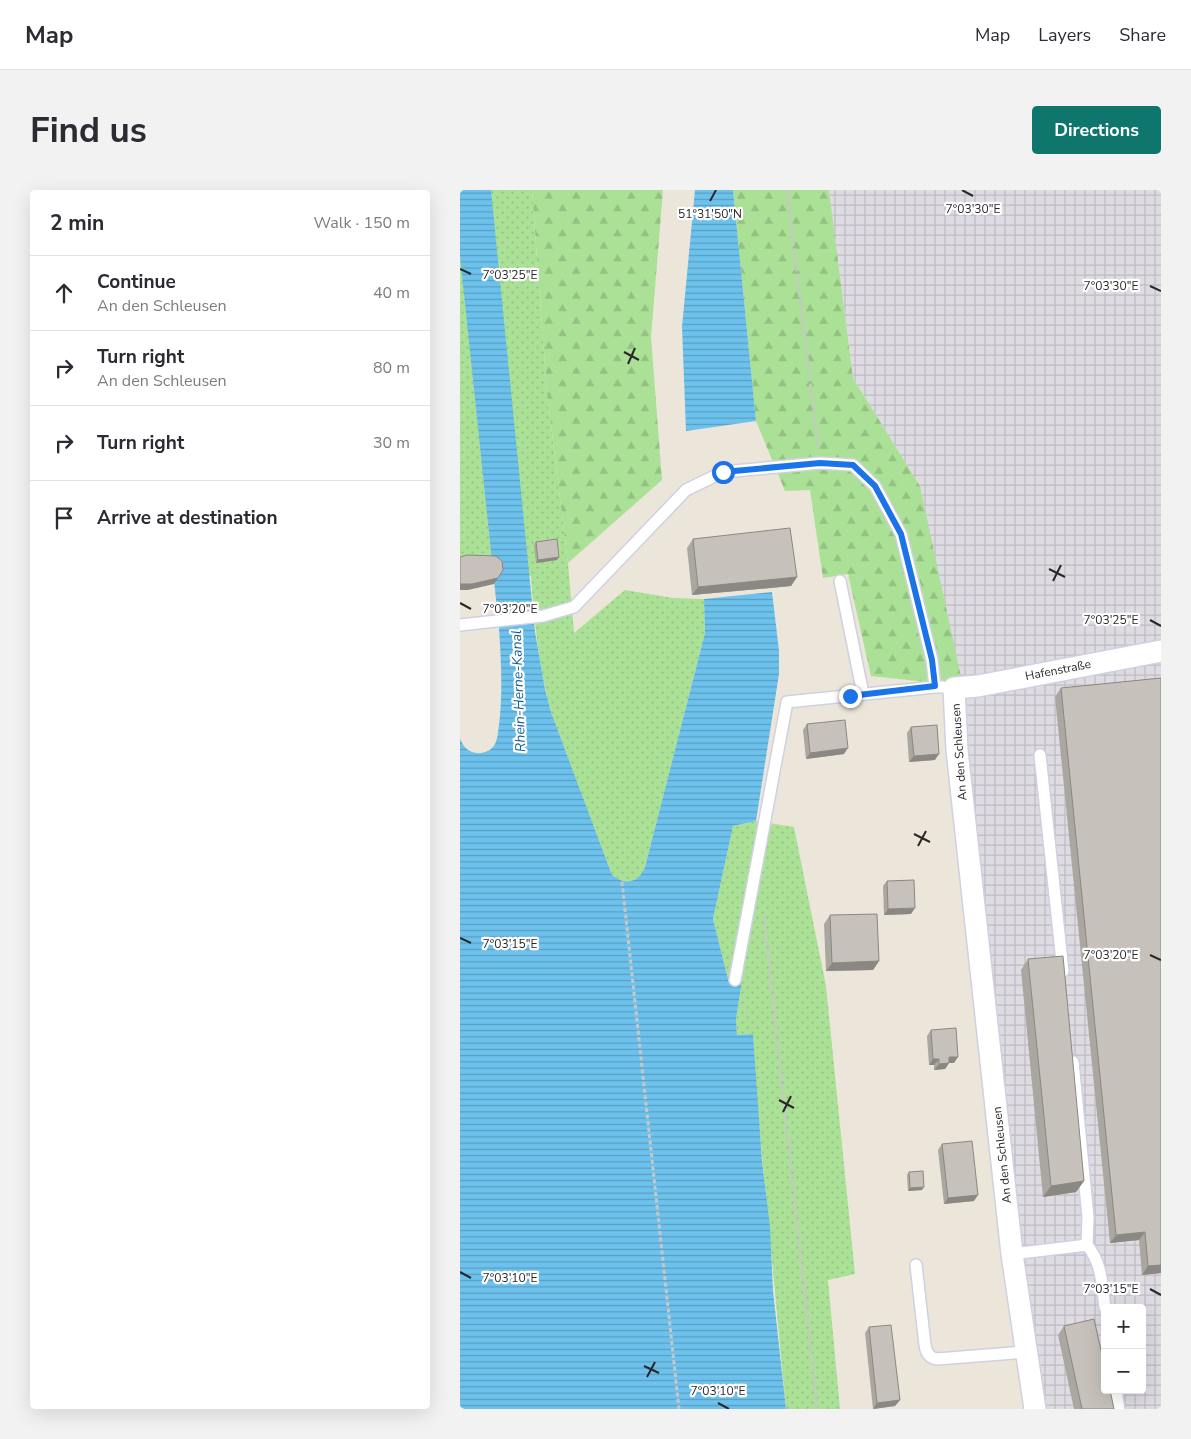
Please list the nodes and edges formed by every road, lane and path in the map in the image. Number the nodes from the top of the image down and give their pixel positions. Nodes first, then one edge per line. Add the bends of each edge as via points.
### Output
1 (787, 190) edge
2 (820, 463) junction
3 (840, 581) dead end
4 (460, 625) edge
5 (1161, 651) edge
6 (945, 687) junction
7 (862, 694) junction
8 (1040, 755) dead end
9 (622, 882) dead end
10 (764, 915) dead end
11 (735, 980) dead end
12 (1065, 987) edge
13 (1072, 1054) edge
14 (1087, 1244) junction
15 (1012, 1254) junction
16 (916, 1265) dead end
17 (1104, 1304) edge
18 (1026, 1352) junction
19 (1117, 1394) edge
20 (679, 1409) edge
21 (817, 1409) edge
22 (1035, 1409) edge
23 (1119, 1409) edge

1 - 2 path
2 - 4 lane, An den Schleusen via 723,472 686,490 574,608 543,616
2 - 6 lane, An den Schleusen via 853,465 875,486 901,534 932,660
3 - 7 lane
5 - 6 street, Hafenstraße via 978,686
6 - 7 lane
6 - 15 street, An den Schleusen via 957,750
7 - 11 lane via 787,702
8 - 12 lane
9 - 20 path
10 - 21 path
13 - 14 lane via 1088,1217
14 - 15 lane
14 - 17 lane via 1099,1265
15 - 18 street, An den Schleusen
16 - 18 lane via 925,1345 931,1357
18 - 22 street, An den Schleusen
19 - 23 lane

